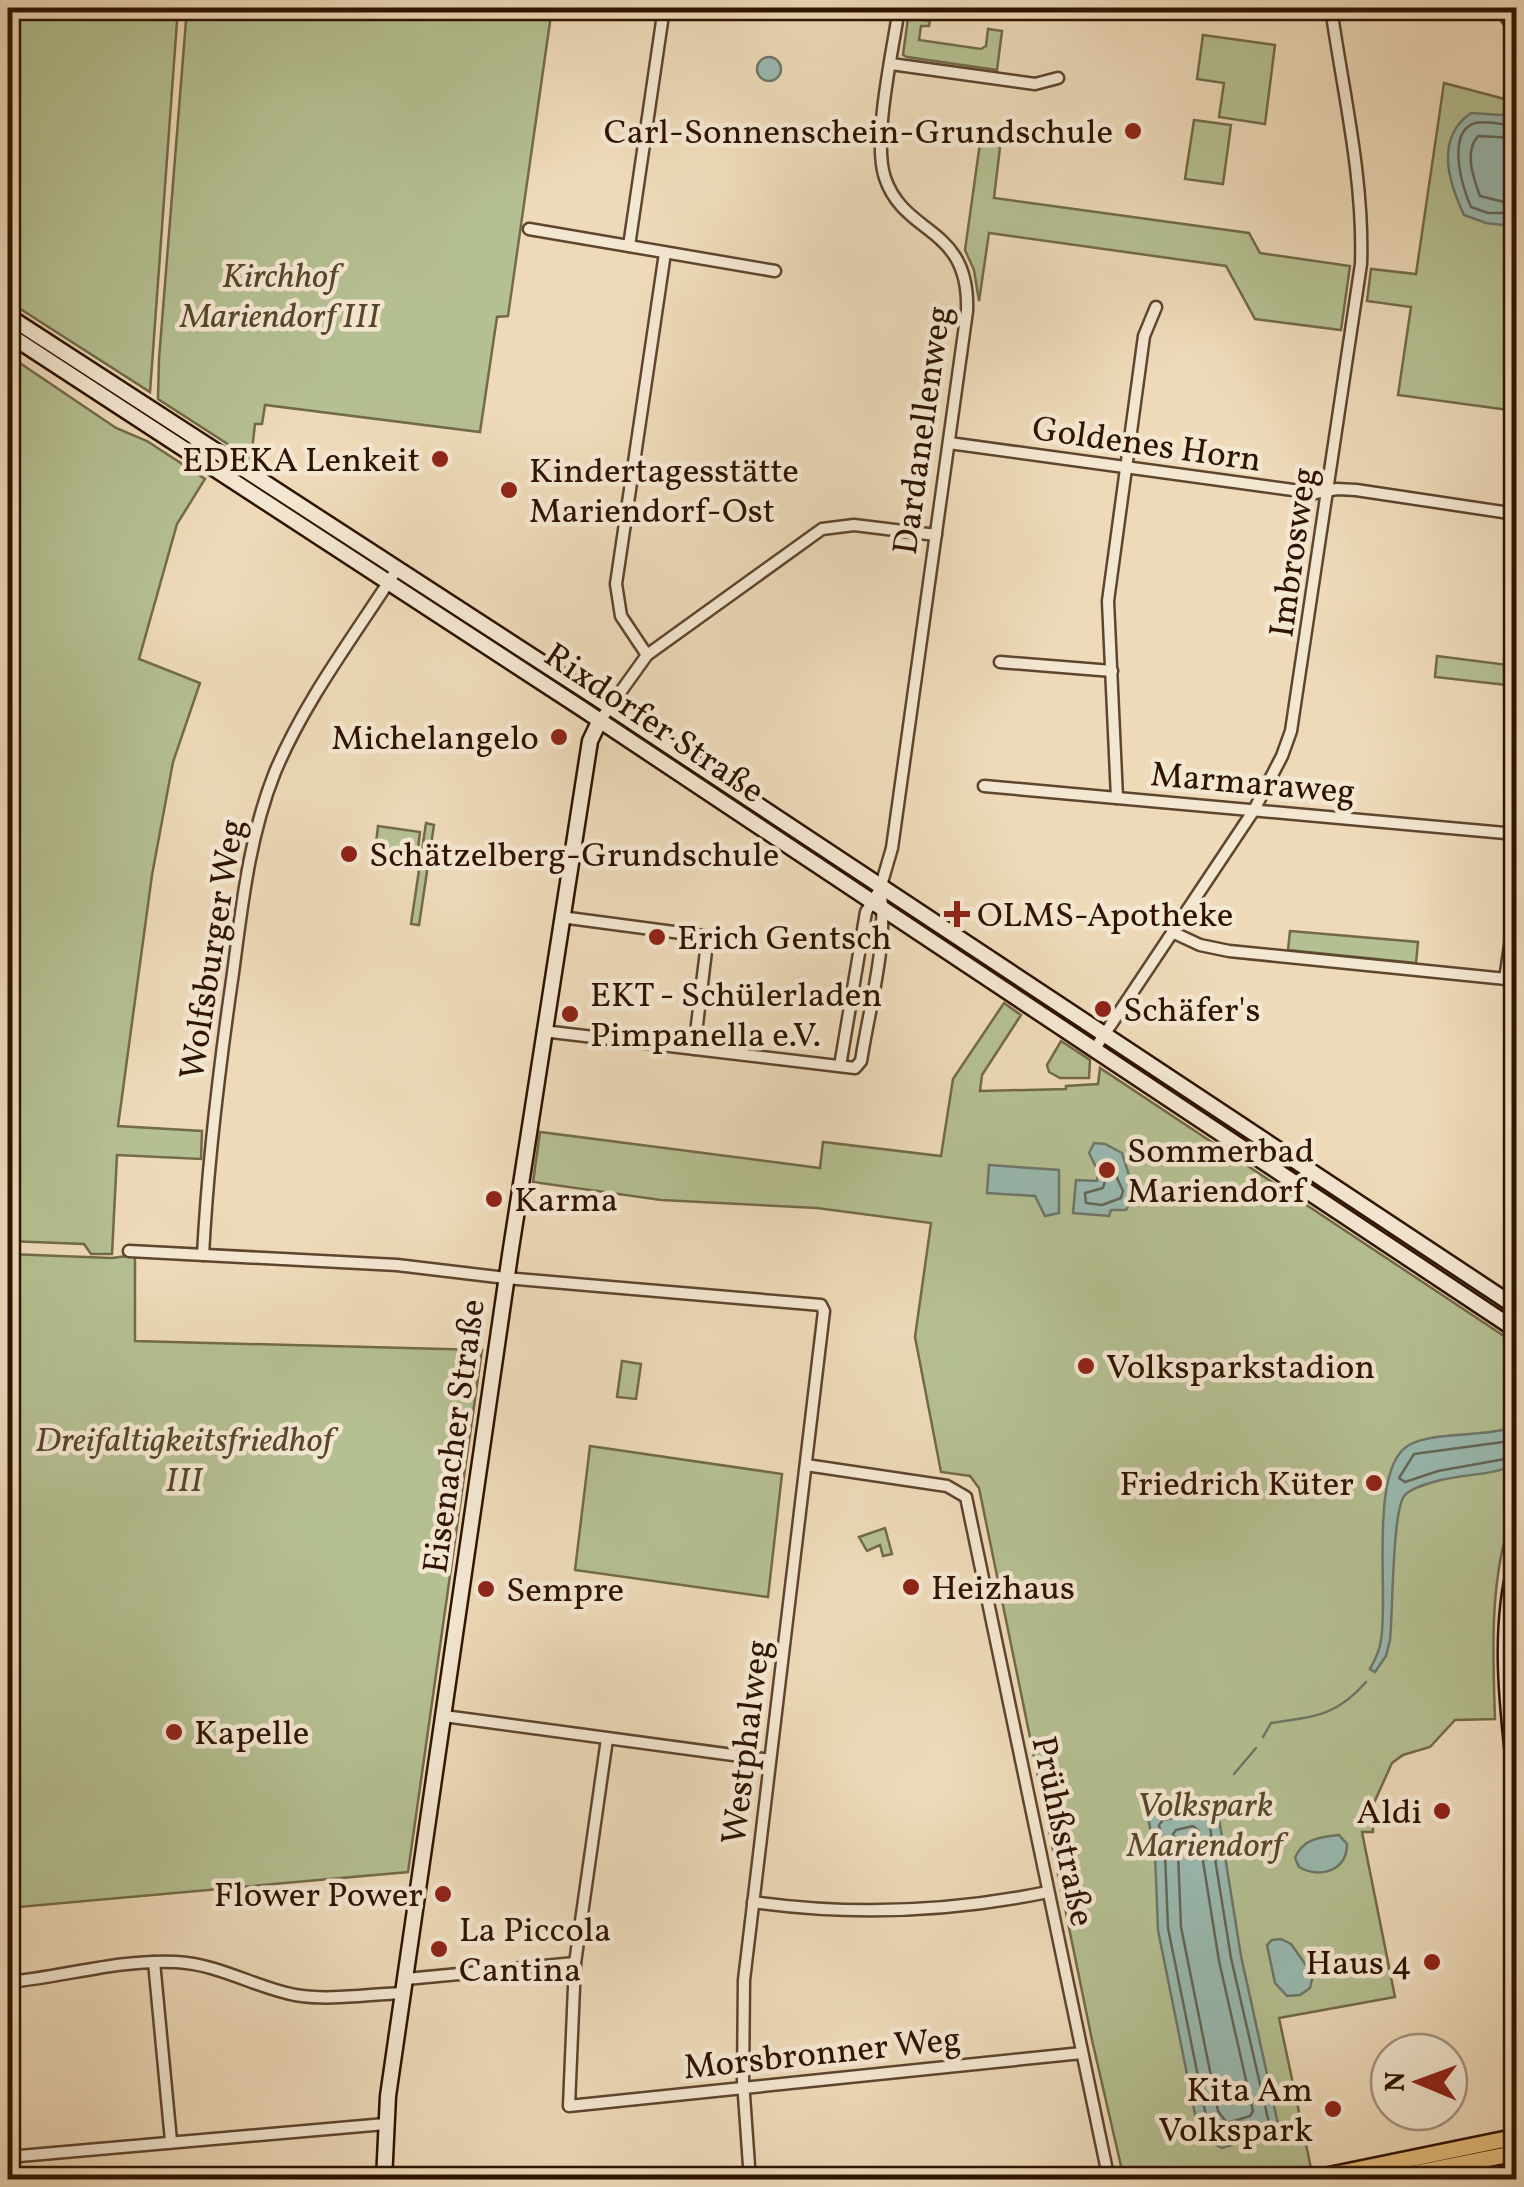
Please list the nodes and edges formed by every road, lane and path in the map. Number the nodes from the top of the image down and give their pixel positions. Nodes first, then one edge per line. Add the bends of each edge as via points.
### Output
1 (664, 8) edge
2 (899, 8) edge
3 (1331, 8) edge
4 (1500, 8) edge
5 (1516, 32) edge
6 (891, 64) junction
7 (1058, 78) dead end
8 (528, 229) dead end
9 (629, 246) junction
10 (664, 252) junction
11 (775, 271) dead end
12 (1156, 307) dead end
13 (8, 316) edge
14 (8, 334) edge
15 (948, 444) junction
16 (212, 448) junction
17 (204, 462) junction
18 (1126, 468) junction
19 (1328, 492) junction
20 (1516, 514) edge
21 (936, 535) junction
22 (393, 576) junction
23 (647, 656) junction
24 (1000, 662) dead end
25 (1112, 671) junction
26 (609, 707) junction
27 (600, 722) junction
28 (642, 730) junction
29 (633, 744) junction
30 (984, 786) dead end
31 (1117, 798) junction
32 (1254, 810) junction
33 (1516, 834) edge
34 (880, 888) junction
35 (870, 901) junction
36 (1516, 905) edge
37 (884, 910) junction
38 (561, 917) junction
39 (1172, 932) junction
40 (1511, 980) edge
41 (543, 1031) junction
42 (1103, 1036) junction
43 (694, 1049) junction
44 (1094, 1050) junction
45 (840, 1066) junction
46 (129, 1251) dead end
47 (203, 1254) junction
48 (1462, 1272) junction
49 (506, 1278) junction
50 (1451, 1288) junction
51 (1516, 1308) edge
52 (1516, 1330) edge
53 (806, 1464) junction
54 (1516, 1564) edge
55 (1513, 1703) edge
56 (444, 1716) junction
57 (607, 1738) junction
58 (770, 1760) junction
59 (1516, 1780) edge
60 (1048, 1892) junction
61 (753, 1902) junction
62 (154, 1962) junction
63 (576, 1963) junction
64 (8, 1982) edge
65 (405, 1986) junction
66 (1082, 2053) junction
67 (743, 2088) junction
68 (385, 2124) junction
69 (1516, 2137) edge
70 (170, 2141) junction
71 (1516, 2153) edge
72 (8, 2157) edge
73 (384, 2180) edge
74 (750, 2180) edge
75 (1110, 2180) edge
76 (1306, 2180) edge
77 (1381, 2180) edge

1 - 9 street
2 - 6 street, Dardanellenweg
3 - 19 street, Imbrosweg via 1362,243
4 - 5 street
6 - 7 street via 1035,84
6 - 15 street, Dardanellenweg via 880,146 885,177 900,202 956,257 968,289
8 - 9 street
9 - 10 street
10 - 11 street
10 - 23 street via 616,584 621,616
12 - 18 street via 1144,336
13 - 16 street, Rixdorfer Straße
14 - 17 street, Rixdorfer Straße
15 - 18 street, Goldenes Horn
15 - 21 street, Dardanellenweg
16 - 17 street
16 - 22 street, Rixdorfer Straße
17 - 22 street, Rixdorfer Straße
18 - 19 street, Goldenes Horn
18 - 25 street via 1108,601
19 - 20 street, Goldenes Horn via 1356,490
19 - 32 street, Imbrosweg via 1291,730
21 - 23 street, Eisenacher Straße via 854,525 822,529
21 - 34 street, Dardanellenweg via 892,848
22 - 26 street, Rixdorfer Straße
22 - 27 street, Rixdorfer Straße
22 - 47 street, Wolfsburger Weg via 302,717 261,811 212,1117
23 - 26 street, Eisenacher Straße
24 - 25 street
25 - 31 street
26 - 27 street, Eisenacher Straße
26 - 28 street, Rixdorfer Straße
27 - 29 street, Rixdorfer Straße
27 - 38 street, Eisenacher Straße via 591,735
28 - 29 street
28 - 34 street, Rixdorfer Straße
29 - 35 street, Rixdorfer Straße
30 - 31 street, Marmaraweg
31 - 32 street, Marmaraweg
32 - 33 street, Marmaraweg
32 - 39 street, Imbrosweg
34 - 35 street
34 - 37 street
34 - 42 street, Rixdorfer Straße
35 - 37 street, Rixdorfer Straße
35 - 45 street
36 - 40 street
37 - 44 street, Rixdorfer Straße
37 - 45 street via 862,1057 856,1068
38 - 41 street, Eisenacher Straße
38 - 43 street via 704,936
39 - 40 street via 1229,951
39 - 42 street, Imbrosweg
41 - 43 street
41 - 49 street, Eisenacher Straße
42 - 44 street, Imbrosweg
42 - 48 street, Rixdorfer Straße
43 - 45 street
44 - 50 street, Rixdorfer Straße
46 - 47 street
47 - 49 street
48 - 50 street
48 - 51 street, Rixdorfer Straße
49 - 53 street, Westphalweg via 821,1305
49 - 56 street, Eisenacher Straße
50 - 52 street, Rixdorfer Straße
53 - 58 street, Westphalweg
53 - 60 street, Prühßstraße via 963,1494
54 - 55 street via 1509,1619
55 - 59 street
56 - 57 street
56 - 65 street, Eisenacher Straße
57 - 58 street
57 - 63 street
58 - 61 street, Westphalweg
60 - 61 street via 921,1910 813,1910
60 - 66 street, Prühßstraße
61 - 67 street, Westphalweg
62 - 64 street
62 - 65 street via 201,1964 297,1995
62 - 70 street
63 - 65 street
63 - 67 street, Morsbronner Weg via 569,2106
65 - 68 street, Eisenacher Straße
66 - 67 street, Morsbronner Weg
66 - 75 street, Prühßstraße
67 - 74 street, Westphalweg
68 - 70 street
68 - 73 street, Eisenacher Straße
69 - 76 main road
70 - 72 street
71 - 77 main road

